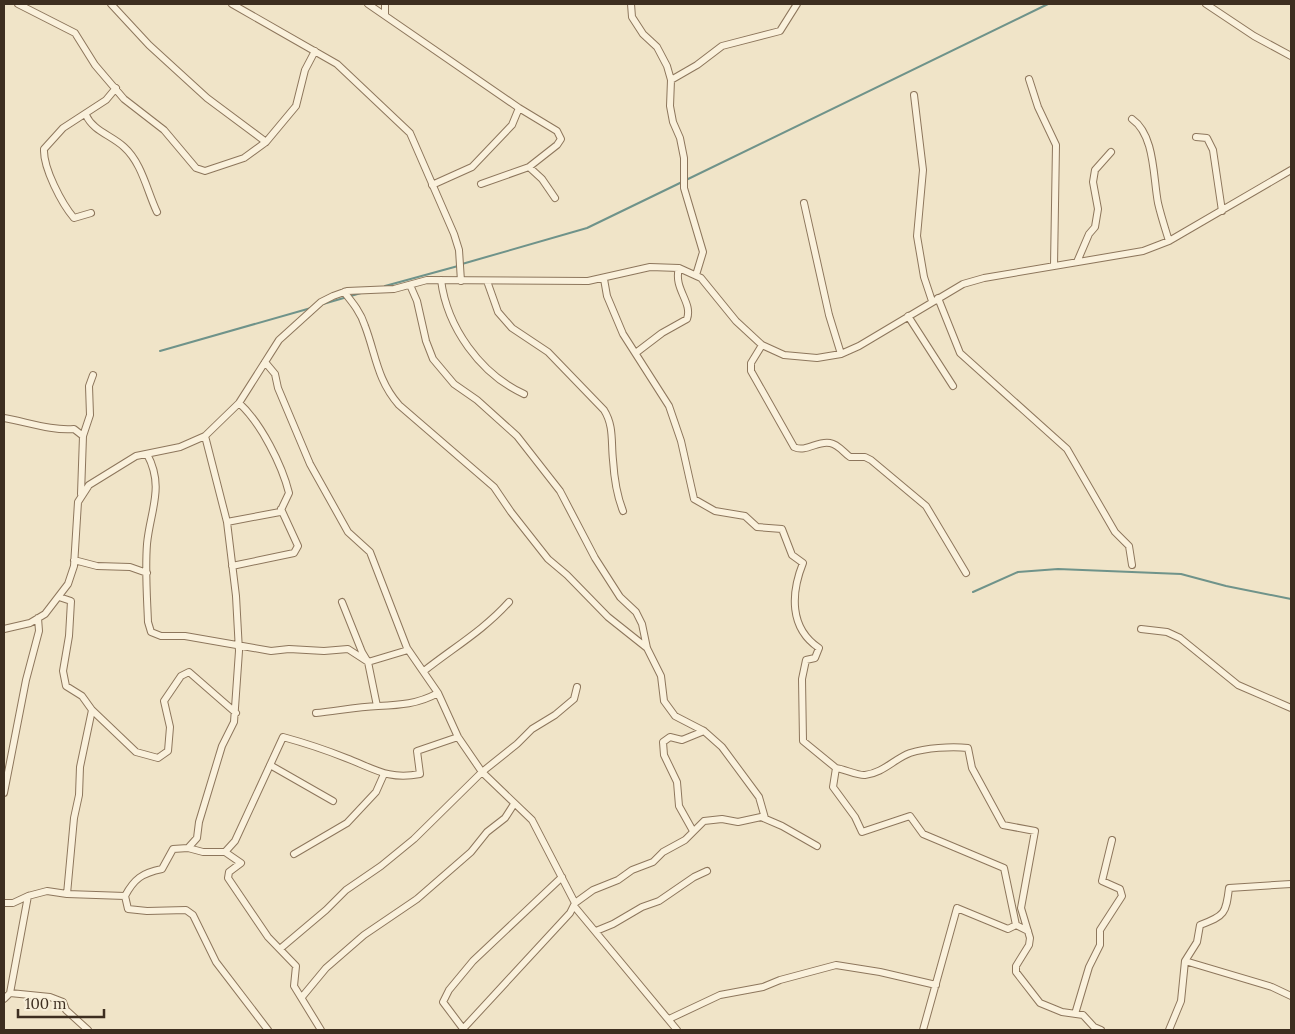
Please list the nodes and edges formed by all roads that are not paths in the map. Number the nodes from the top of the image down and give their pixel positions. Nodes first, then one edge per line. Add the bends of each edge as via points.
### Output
1 (18, 4) edge
2 (111, 4) edge
3 (232, 4) edge
4 (368, 4) edge
5 (385, 4) edge
6 (631, 4) edge
7 (797, 4) edge
8 (1206, 4) edge
9 (385, 14) junction
10 (315, 51) junction
11 (1291, 56) edge
12 (1029, 79) dead end
13 (671, 80) junction
14 (116, 88) junction
15 (914, 95) dead end
16 (519, 108) junction
17 (86, 115) junction
18 (1132, 119) dead end
19 (1196, 137) dead end
20 (266, 142) junction
21 (1111, 152) dead end
22 (530, 168) junction
23 (1291, 170) edge
24 (481, 184) dead end
25 (432, 185) junction
26 (555, 198) dead end
27 (804, 203) dead end
28 (1222, 211) junction
29 (91, 212) dead end
30 (157, 212) dead end
31 (1169, 241) junction
32 (1077, 262) junction
33 (1054, 266) junction
34 (679, 268) junction
35 (696, 275) junction
36 (604, 279) junction
37 (441, 280) junction
38 (461, 281) junction
39 (487, 281) junction
40 (410, 285) junction
41 (344, 292) junction
42 (935, 300) junction
43 (908, 316) junction
44 (762, 345) junction
45 (637, 352) junction
46 (841, 354) junction
47 (265, 362) junction
48 (93, 375) dead end
49 (953, 386) dead end
50 (524, 394) dead end
51 (239, 403) junction
52 (4, 418) edge
53 (83, 436) junction
54 (205, 436) junction
55 (147, 454) junction
56 (81, 494) junction
57 (282, 509) junction
58 (623, 511) dead end
59 (227, 522) junction
60 (74, 560) junction
61 (1132, 565) dead end
62 (232, 566) junction
63 (147, 572) junction
64 (966, 573) dead end
65 (59, 597) junction
66 (342, 602) dead end
67 (509, 602) dead end
68 (38, 618) junction
69 (4, 629) edge
70 (1141, 629) dead end
71 (238, 644) junction
72 (647, 648) junction
73 (408, 650) junction
74 (368, 662) junction
75 (424, 670) junction
76 (577, 687) dead end
77 (438, 693) junction
78 (377, 706) junction
79 (1291, 708) edge
80 (92, 710) junction
81 (236, 713) junction
82 (316, 713) dead end
83 (704, 730) junction
84 (458, 737) junction
85 (270, 765) junction
86 (836, 768) junction
87 (482, 772) junction
88 (384, 774) junction
89 (4, 793) edge
90 (334, 801) dead end
91 (514, 804) junction
92 (764, 818) junction
93 (693, 831) junction
94 (1112, 840) dead end
95 (817, 846) dead end
96 (188, 848) junction
97 (225, 852) junction
98 (294, 854) dead end
99 (708, 871) dead end
100 (562, 877) junction
101 (1291, 884) edge
102 (67, 894) junction
103 (28, 896) junction
104 (125, 896) junction
105 (4, 903) edge
106 (575, 904) junction
107 (1016, 925) junction
108 (596, 930) junction
109 (1028, 931) junction
110 (281, 948) junction
111 (1185, 961) junction
112 (936, 985) junction
113 (10, 993) junction
114 (1291, 996) edge
115 (302, 997) junction
116 (4, 998) edge
117 (1074, 1014) junction
118 (669, 1019) junction
119 (88, 1030) edge
120 (268, 1030) edge
121 (321, 1030) edge
122 (463, 1030) edge
123 (678, 1030) edge
124 (922, 1030) edge
125 (1101, 1030) edge
126 (1169, 1030) edge

1 - 14 street via 74,33 95,65
2 - 20 street via 148,45 206,98
3 - 10 street
4 - 9 street
5 - 9 street
6 - 13 street via 632,17 657,47
7 - 13 street via 780,31 722,46 697,66
8 - 11 street
9 - 16 street
10 - 20 street via 305,70 296,106
10 - 25 street via 337,64 410,133
12 - 33 street via 1056,145
13 - 35 street via 670,106 684,158 684,188 703,252
14 - 17 street
14 - 20 street via 124,99 164,130 196,168 205,171 244,158
15 - 42 street via 922,170 917,236 924,277
16 - 22 street via 557,131 561,139
16 - 25 street via 512,125 472,167
17 - 29 street via 64,128 44,147 44,158 73,218
17 - 30 street via 90,125 124,147 138,164
18 - 31 street via 1140,124 1150,151 1158,204
19 - 28 street via 1207,138 1213,150
21 - 32 street via 1095,170 1093,188 1098,209 1095,227
22 - 24 street
22 - 26 street
23 - 28 street
25 - 38 street via 459,250
27 - 46 street via 828,315
28 - 31 street
31 - 32 street via 1143,251
32 - 33 street
33 - 42 street via 963,284
34 - 35 street
34 - 36 street via 650,267
34 - 45 street via 676,278 688,308 687,320 662,333
35 - 44 street
36 - 39 street
36 - 45 street via 624,334
37 - 38 street
37 - 40 street
37 - 50 street via 444,303 469,350 508,386
38 - 39 street
39 - 58 street via 498,312 512,328 548,352 609,418 613,462
40 - 41 street
40 - 72 street via 433,359 454,384 517,436 560,491 595,558 620,597 636,612
41 - 47 street via 321,302 279,340
41 - 72 street via 365,324 380,377 398,405 494,487 548,559 608,617
42 - 43 street
42 - 61 street via 960,353 1067,449 1115,532 1129,546
43 - 46 street
43 - 49 street
44 - 46 street via 802,358
44 - 64 street via 751,363 751,371 794,447 801,449 828,442 850,457 871,460 926,506
45 - 86 street via 669,406 681,441 694,499 714,511 745,516 757,528 782,529 792,555 804,562 796,581 794,612 807,640 819,648 815,658 806,660 802,679 803,741
47 - 51 street
47 - 73 street via 275,374 310,464 339,517 348,532 370,552
48 - 53 street via 89,386 90,415
51 - 54 street
51 - 57 street via 262,433 285,479 288,493
52 - 53 street via 58,430 74,429
53 - 56 street
54 - 55 street via 180,447
54 - 59 street
55 - 56 street via 136,456 89,485
55 - 63 street via 156,480
56 - 60 street
57 - 59 street
57 - 62 street via 298,546 294,553
59 - 62 street
60 - 63 street
60 - 65 street via 68,584
62 - 71 street
63 - 71 street via 151,632 160,636 185,636
65 - 68 street
65 - 80 street via 70,602 63,670 66,686 82,696
66 - 74 street
67 - 75 street via 497,616
68 - 69 street
68 - 89 street via 39,631
70 - 79 street via 1166,632 1180,638 1238,685
71 - 74 street via 271,650 348,649
71 - 81 street
72 - 83 street via 661,676 664,701 675,716
73 - 74 street
73 - 75 street
74 - 78 street
75 - 77 street
76 - 87 street via 574,699 532,729
77 - 78 street via 407,705
77 - 84 street
78 - 82 street
80 - 81 street via 136,752 158,758 168,750 170,727 164,701 181,676 189,672
80 - 102 street via 80,767
81 - 96 street via 222,746 197,838
83 - 92 street via 722,747 759,797
83 - 93 street via 682,740 670,737 663,742 664,755 677,782 679,806
84 - 87 street
84 - 88 street via 417,751 420,774 404,777
85 - 88 street via 284,737
85 - 90 street
85 - 97 street via 235,841
86 - 107 street via 833,787 856,816 862,832 910,816 923,834 1004,868
86 - 109 street via 862,776 877,773 909,754 968,748 972,768 1004,825 1035,831 1021,908
87 - 91 street
87 - 110 street via 414,840 346,890
88 - 98 street via 376,792 347,823
91 - 100 street via 532,820
91 - 115 street via 505,818 487,832 471,852 417,899 364,935 326,968
92 - 93 street via 738,822 722,819 704,821
92 - 95 street
93 - 106 street via 654,862 593,890
94 - 117 street via 1102,880 1120,889 1122,896 1100,930 1100,945 1089,967
96 - 97 street
96 - 104 street via 173,849 162,868 146,872 133,882
97 - 110 street via 241,864 230,872 228,878 268,937
99 - 108 street via 659,901
100 - 106 street
100 - 122 street via 473,961 449,990 443,1002
101 - 111 street via 1229,888 1226,910 1200,925 1197,942
102 - 103 street via 47,891
102 - 104 street
103 - 105 street
103 - 113 street
104 - 120 street via 128,909 186,910 193,915 216,962
106 - 108 street
106 - 122 street
107 - 109 street
107 - 112 street via 1008,929 957,908
108 - 118 street
109 - 117 street via 1029,945 1016,966 1016,972 1040,1003 1050,1009
110 - 115 street via 296,966 294,986
111 - 114 street via 1272,987
111 - 126 street via 1181,1001
112 - 118 street via 836,965 763,987 720,995
112 - 124 street
113 - 116 street
113 - 119 street via 50,997 63,1002 66,1010
115 - 121 street
117 - 125 street via 1082,1015
118 - 123 street

